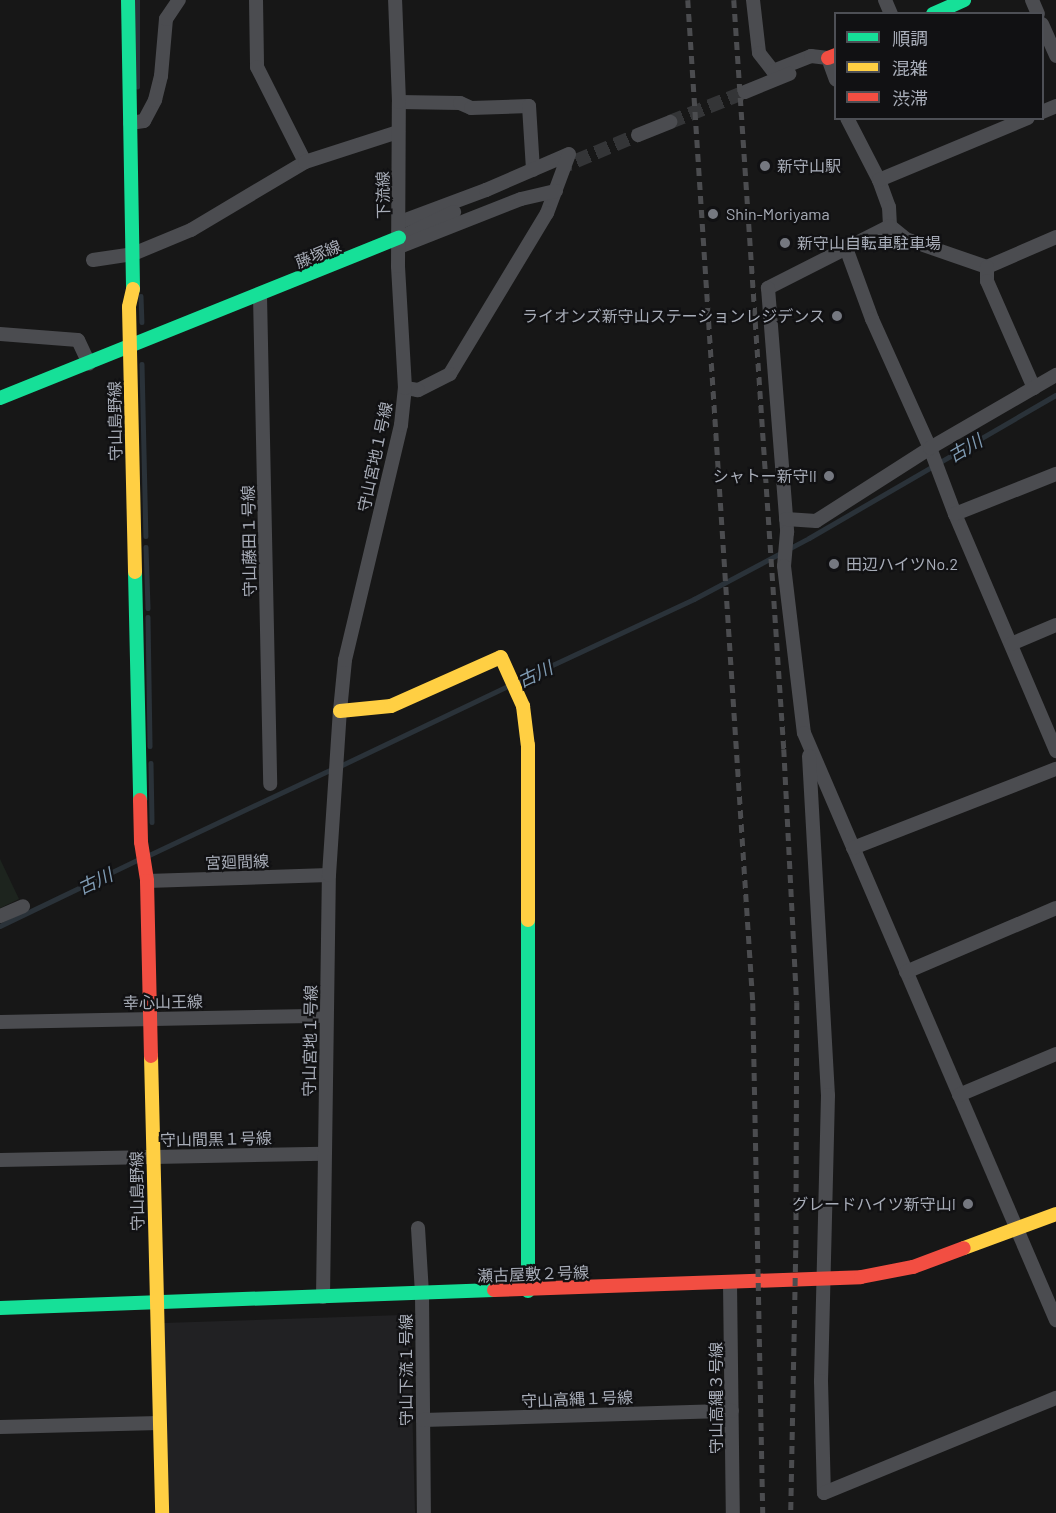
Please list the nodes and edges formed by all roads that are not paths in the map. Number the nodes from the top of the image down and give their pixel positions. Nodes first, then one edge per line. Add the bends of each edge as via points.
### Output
1 (128, 0) edge
2 (179, 0) edge
3 (256, 0) edge
4 (395, 0) edge
5 (753, 0) edge
6 (964, 0) edge
7 (937, 12) edge
8 (1044, 29) edge
9 (1056, 56) edge
10 (832, 57) edge
11 (745, 92) tunnel mouth
12 (399, 102) junction
13 (848, 120) edge
14 (1023, 120) edge
15 (670, 122) tunnel mouth
16 (130, 123) junction
17 (398, 132) junction
18 (638, 135) tunnel mouth
19 (305, 162) junction
20 (557, 169) tunnel mouth
21 (533, 170) junction
22 (879, 180) junction
23 (556, 191) junction
24 (400, 222) junction
25 (890, 226) junction
26 (1056, 237) edge
27 (399, 243) junction
28 (846, 248) junction
29 (133, 254) junction
30 (93, 260) dead end
31 (987, 267) junction
32 (260, 296) junction
33 (0, 334) edge
34 (130, 347) junction
35 (89, 364) junction
36 (1056, 375) edge
37 (405, 388) junction
38 (1034, 388) junction
39 (0, 398) edge
40 (930, 448) junction
41 (1056, 474) edge
42 (955, 514) junction
43 (786, 526) junction
44 (1056, 625) edge
45 (1011, 644) junction
46 (340, 711) junction
47 (809, 745) junction
48 (1056, 751) edge
49 (1056, 769) edge
50 (270, 784) dead end
51 (853, 848) junction
52 (146, 875) junction
53 (329, 875) junction
54 (23, 906) dead end
55 (1056, 908) edge
56 (0, 916) edge
57 (906, 972) junction
58 (326, 1016) junction
59 (150, 1019) junction
60 (0, 1022) edge
61 (1056, 1054) edge
62 (959, 1095) junction
63 (324, 1154) junction
64 (153, 1157) junction
65 (0, 1160) edge
66 (1056, 1214) edge
67 (418, 1228) dead end
68 (1016, 1229) junction
69 (825, 1279) junction
70 (730, 1283) junction
71 (528, 1291) junction
72 (422, 1294) junction
73 (322, 1298) junction
74 (156, 1303) junction
75 (0, 1308) edge
76 (1056, 1320) edge
77 (1056, 1398) edge
78 (732, 1411) junction
79 (423, 1420) junction
80 (159, 1423) junction
81 (0, 1427) edge
82 (162, 1513) edge
83 (424, 1513) edge
84 (734, 1513) edge

1 - 16 street, 守山島野線
2 - 16 street via 166,19 155,100 144,121
3 - 19 street via 257,67
4 - 12 street, 下流線
5 - 10 street via 759,53 773,71 811,56
6 - 7 street
8 - 9 street
10 - 11 street
12 - 17 street, 下流線
12 - 21 street via 460,103 471,108 529,106
13 - 22 street
14 - 22 street
15 - 18 street
16 - 29 street, 守山島野線
17 - 19 street
17 - 24 street, 下流線
19 - 29 street via 191,230
20 - 27 street, 藤塚線 via 424,224
21 - 23 street, 守山宮地１号線 via 569,154
21 - 24 street
22 - 25 street via 889,207
23 - 27 street via 521,199
23 - 37 street, 守山宮地１号線 via 547,213 450,374 418,390
24 - 27 street, 下流線
25 - 28 street
25 - 31 street via 914,243
26 - 31 street
27 - 32 street, 藤塚線
27 - 37 street, 下流線
28 - 40 street via 872,319
28 - 43 street via 768,288
29 - 30 street
29 - 34 street, 守山島野線
31 - 38 street via 987,281
32 - 34 street, 藤塚線
32 - 50 street, 守山藤田１号線
33 - 35 street via 78,340
34 - 35 street, 藤塚線
34 - 52 street, 守山島野線 via 139,844
35 - 39 street, 藤塚線
36 - 38 street
37 - 46 street, 守山宮地１号線 via 402,425 345,660
38 - 40 street
40 - 42 street
40 - 43 street via 816,521
41 - 42 street
42 - 45 street
43 - 47 street via 785,569 804,733
44 - 45 street
45 - 48 street
46 - 53 street, 守山宮地１号線
46 - 71 street via 391,706 501,657 524,706 528,745
47 - 51 street
47 - 69 street via 828,1095
49 - 51 street
51 - 57 street
52 - 53 street, 宮廻間線
52 - 59 street, 守山島野線
53 - 58 street, 守山宮地１号線
54 - 56 street
55 - 57 street
57 - 62 street
58 - 59 street, 幸心山王線
58 - 63 street, 守山宮地１号線
59 - 60 street, 幸心山王線
59 - 64 street, 守山島野線
61 - 62 street
62 - 68 street
63 - 64 street, 守山間黒１号線
63 - 73 street, 守山宮地１号線
64 - 65 street, 守山間黒１号線
64 - 74 street, 守山島野線
66 - 68 street, 瀬古屋敷２号線
67 - 72 street, 守山下流１号線
68 - 69 street, 瀬古屋敷２号線 via 913,1267
68 - 76 street
69 - 70 street, 瀬古屋敷２号線
69 - 77 street via 821,1381 824,1492
70 - 71 street, 瀬古屋敷２号線
70 - 78 street, 守山高縄３号線
71 - 72 street, 瀬古屋敷２号線
72 - 73 street, 瀬古屋敷２号線
72 - 79 street, 守山下流１号線
73 - 74 street, 瀬古屋敷２号線
74 - 75 street, 瀬古屋敷２号線
74 - 80 street, 守山島野線
78 - 79 street, 守山高縄１号線
78 - 84 street, 守山高縄３号線
79 - 83 street, 守山下流１号線
80 - 81 street
80 - 82 street, 守山島野線

